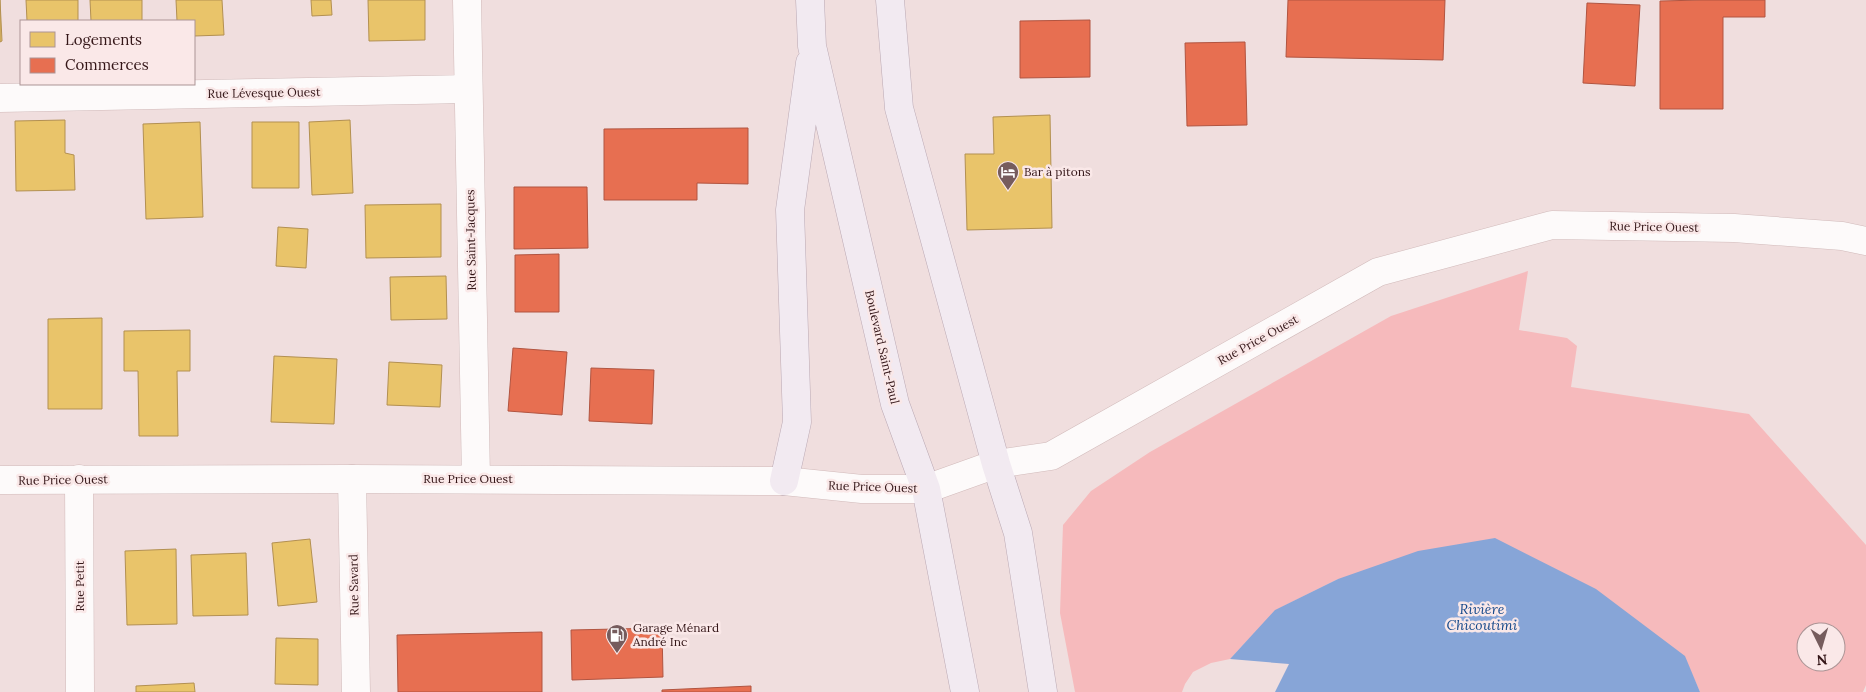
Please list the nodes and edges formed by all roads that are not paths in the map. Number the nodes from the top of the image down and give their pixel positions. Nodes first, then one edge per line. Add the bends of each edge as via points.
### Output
1 (467, 0) edge
2 (810, 0) edge
3 (890, 0) edge
4 (812, 46) junction
5 (468, 88) junction
6 (0, 98) edge
7 (1866, 241) edge
8 (996, 464) junction
9 (79, 479) junction
10 (352, 479) junction
11 (476, 479) junction
12 (0, 480) edge
13 (784, 481) junction
14 (926, 489) junction
15 (80, 692) edge
16 (356, 692) edge
17 (966, 692) edge
18 (1043, 692) edge

1 - 5 street, Rue Saint-Jacques
2 - 4 main road, Boulevard Saint-Paul
3 - 8 main road via 899,108
4 - 13 main road via 790,210 797,422
4 - 14 main road, Boulevard Saint-Paul via 895,404
5 - 6 street, Rue Lévesque Ouest
5 - 11 street, Rue Saint-Jacques
7 - 8 street, Rue Price Ouest via 1842,236 1734,228 1552,225 1378,272 1051,456
8 - 14 street, Rue Price Ouest
8 - 18 main road via 1018,533
9 - 10 street, Rue Price Ouest
9 - 12 street, Rue Price Ouest
9 - 15 street, Rue Petit
10 - 11 street, Rue Price Ouest
10 - 16 street, Rue Savard
11 - 13 street, Rue Price Ouest
13 - 14 street, Rue Price Ouest via 862,489
14 - 17 main road, Boulevard Saint-Paul

